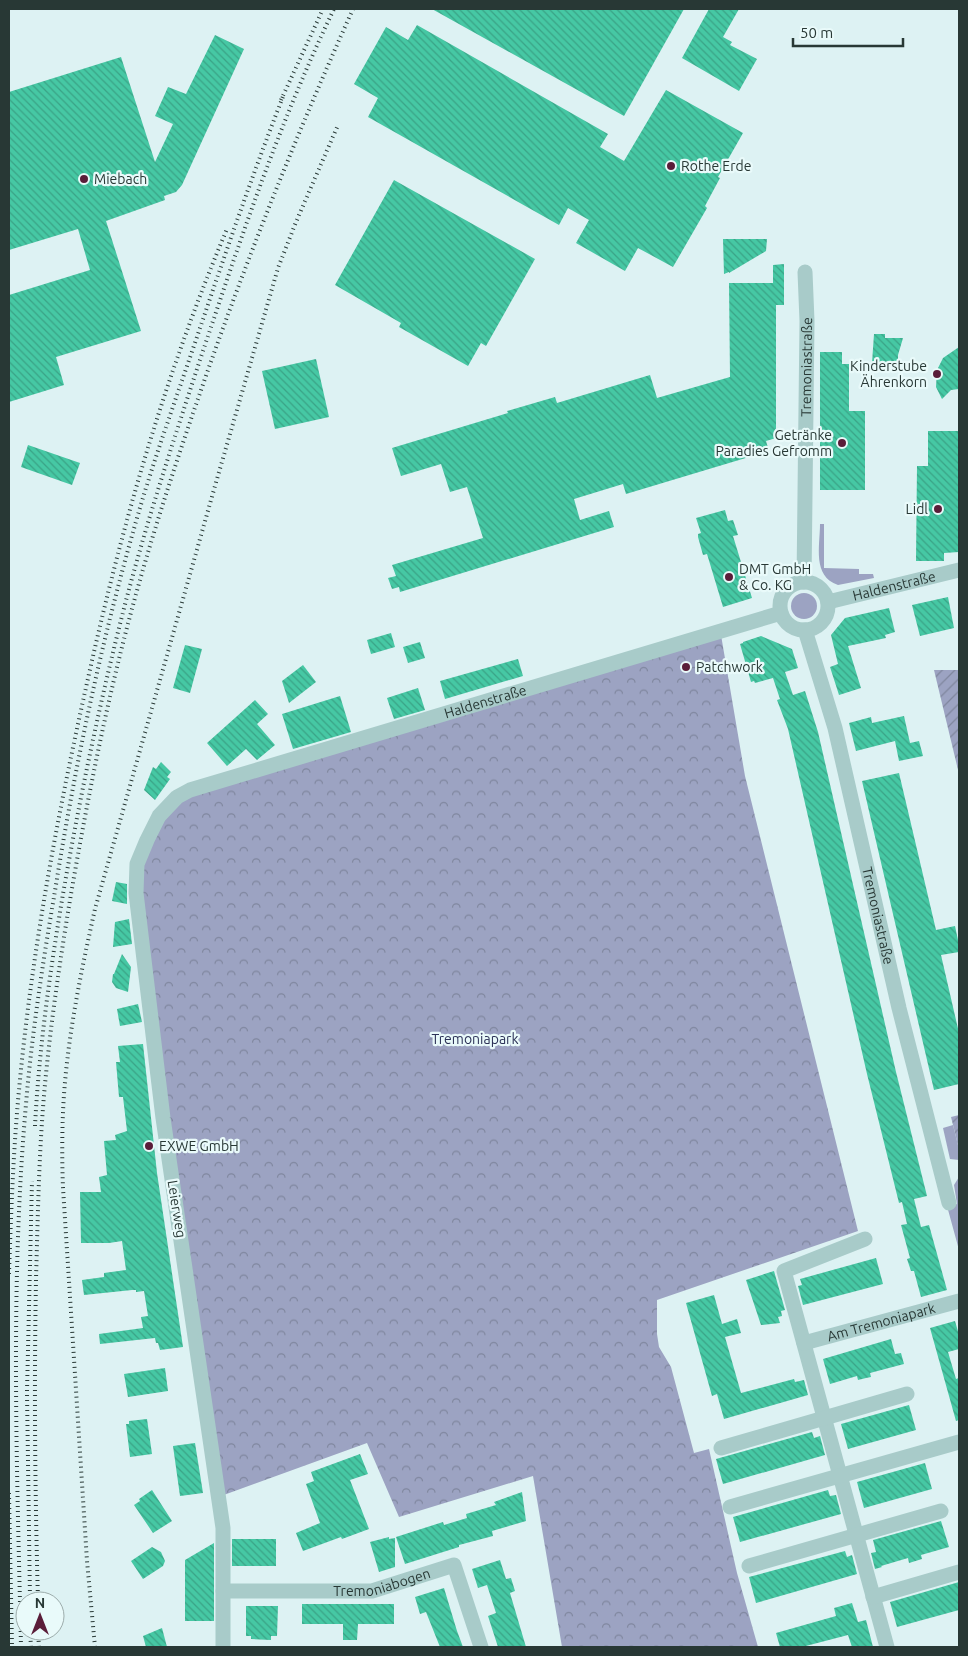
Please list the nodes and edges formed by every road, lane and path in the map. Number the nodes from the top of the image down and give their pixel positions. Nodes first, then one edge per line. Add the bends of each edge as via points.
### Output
1 (805, 272) dead end
2 (959, 570) edge
3 (804, 582) junction
4 (828, 602) junction
5 (781, 612) junction
6 (805, 630) junction
7 (190, 790) joint
8 (949, 1203) dead end
9 (865, 1239) dead end
10 (959, 1301) edge
11 (804, 1343) junction
12 (907, 1394) dead end
13 (824, 1419) junction
14 (959, 1442) edge
15 (721, 1448) dead end
16 (840, 1476) junction
17 (730, 1507) dead end
18 (942, 1511) dead end
19 (857, 1536) junction
20 (749, 1566) dead end
21 (959, 1572) edge
22 (222, 1591) junction
23 (873, 1597) junction
24 (223, 1647) edge
25 (481, 1647) edge
26 (887, 1647) edge

1 - 3 street, Tremoniastraße
2 - 4 street, Haldenstraße
3 - 4 street via 821,588
3 - 5 street via 785,591
4 - 6 street via 824,620 818,626
5 - 6 street via 790,625
5 - 7 street, Haldenstraße
6 - 8 street, Tremoniastraße via 835,728 899,1008
7 - 22 street, Leierweg via 177,797 159,816 137,864 136,893 163,1118 222,1528
9 - 11 street via 784,1271
10 - 11 street, Am Tremoniapark
11 - 13 street
12 - 13 street
13 - 15 street
13 - 16 street
14 - 16 street
16 - 17 street
16 - 19 street
18 - 19 street
19 - 20 street
19 - 23 street
21 - 23 street
22 - 24 street, Leierweg
22 - 25 street, Tremoniabogen via 372,1591 454,1566
23 - 26 street

